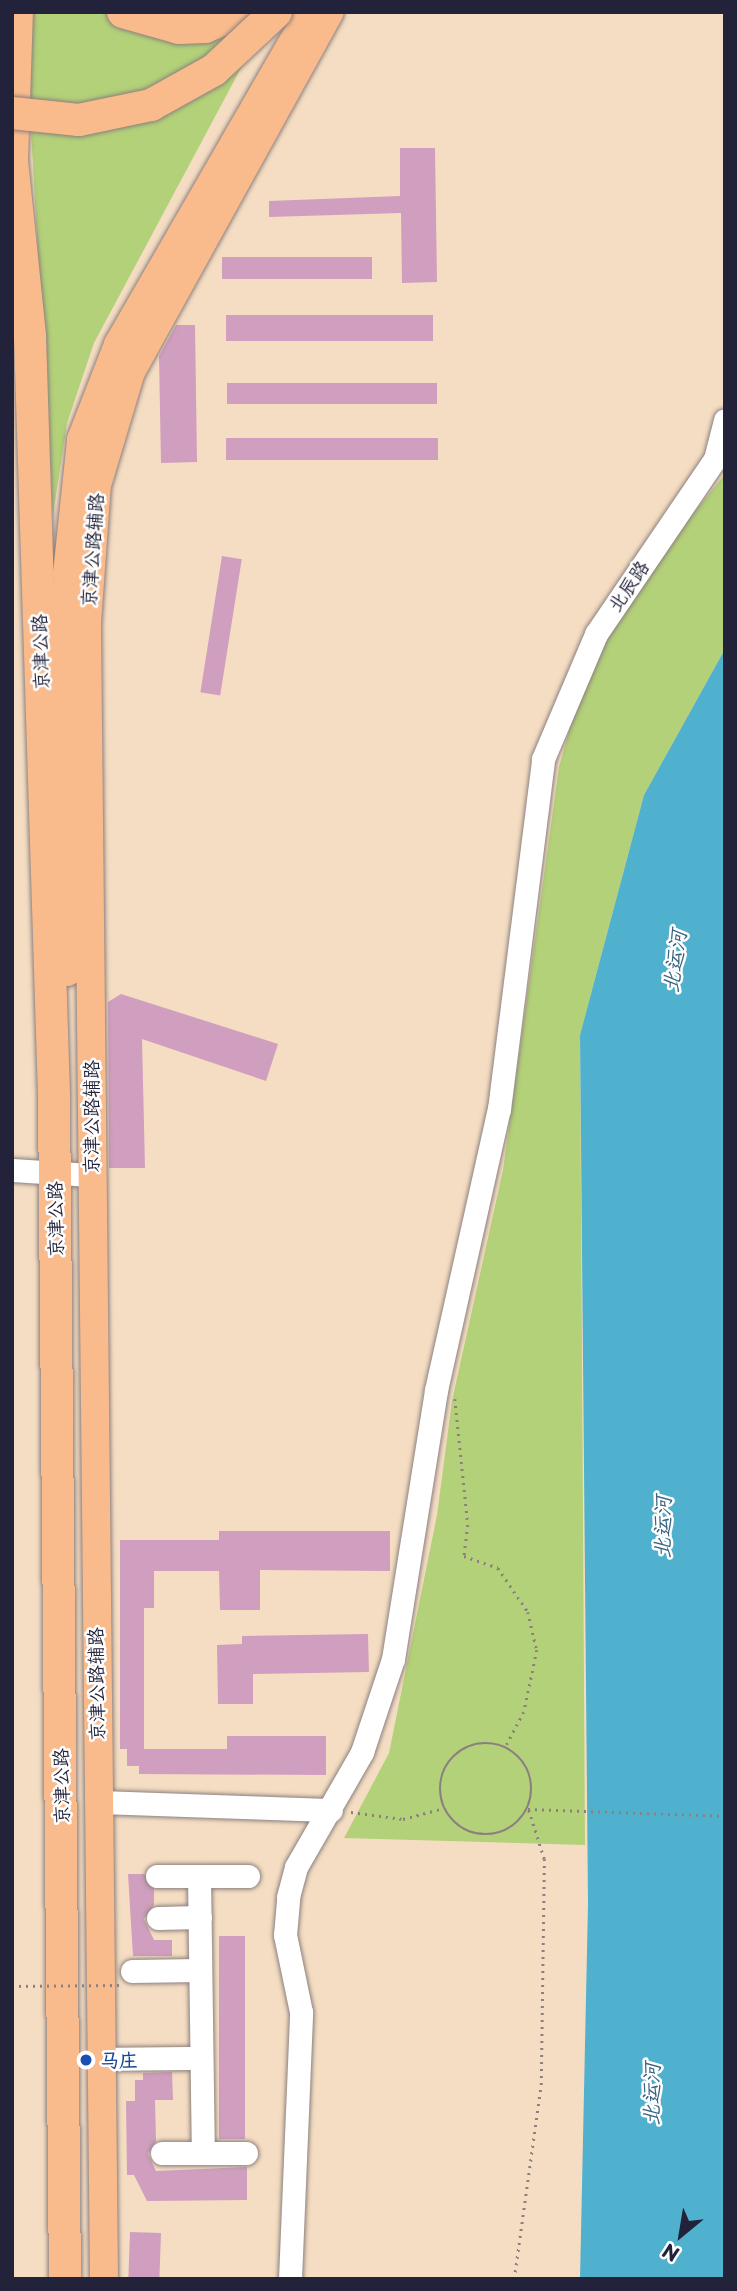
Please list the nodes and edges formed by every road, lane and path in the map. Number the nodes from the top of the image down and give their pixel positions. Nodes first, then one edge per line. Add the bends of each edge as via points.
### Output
1 (18, 12) edge
2 (123, 12) edge
3 (242, 12) edge
4 (276, 12) edge
5 (312, 12) edge
6 (330, 12) edge
7 (12, 113) edge
8 (12, 161) edge
9 (725, 420) edge
10 (54, 1097) junction
11 (12, 1170) edge
12 (55, 1172) junction
13 (92, 1175) junction
14 (440, 1372) junction
15 (505, 1748) junction
16 (97, 1802) junction
17 (443, 1808) junction
18 (528, 1809) junction
19 (331, 1810) junction
20 (725, 1816) edge
21 (157, 1876) dead end
22 (199, 1876) junction
23 (248, 1876) dead end
24 (200, 1917) junction
25 (158, 1918) dead end
26 (200, 1970) junction
27 (126, 1978) joint
28 (12, 1986) edge
29 (201, 2057) junction
30 (101, 2059) junction
31 (163, 2152) dead end
32 (203, 2153) junction
33 (246, 2153) dead end
34 (65, 2279) edge
35 (104, 2279) edge
36 (290, 2279) edge
37 (514, 2279) edge

1 - 8 highway, 京津公路
2 - 3 highway via 179,28 205,27
4 - 7 highway, bridge via 214,70 150,105 79,120
5 - 10 highway via 106,375 76,473 69,574 74,847
6 - 13 main road, 京津公路辅路 via 131,372 97,485 87,624
8 - 10 highway, 京津公路 via 30,336
9 - 14 street, 北辰路 via 715,459 596,634 543,759 499,1109
10 - 12 highway, 京津公路
11 - 12 street
12 - 13 street
12 - 34 highway, 京津公路
13 - 16 main road, 京津公路辅路
14 - 15 path via 456,1402 468,1525 464,1556 498,1568 528,1612 537,1650 524,1712
14 - 19 street, 北辰路 via 393,1659 362,1752
15 - 17 path via 486,1743 457,1754 441,1779
15 - 18 path via 531,1779
16 - 19 street
16 - 30 main road, 京津公路辅路
17 - 18 path via 464,1830 493,1835
17 - 19 path via 403,1818
18 - 20 path
18 - 37 path via 544,1859 541,2085
19 - 36 street, 北辰路 via 296,1867 288,1898 285,1935 301,2012
21 - 22 street
22 - 23 street
22 - 24 street
24 - 25 street
24 - 26 street
26 - 27 street
26 - 29 street
27 - 28 path, bridge
29 - 30 street
29 - 32 street
30 - 35 main road, 京津公路辅路
31 - 32 street
32 - 33 street

